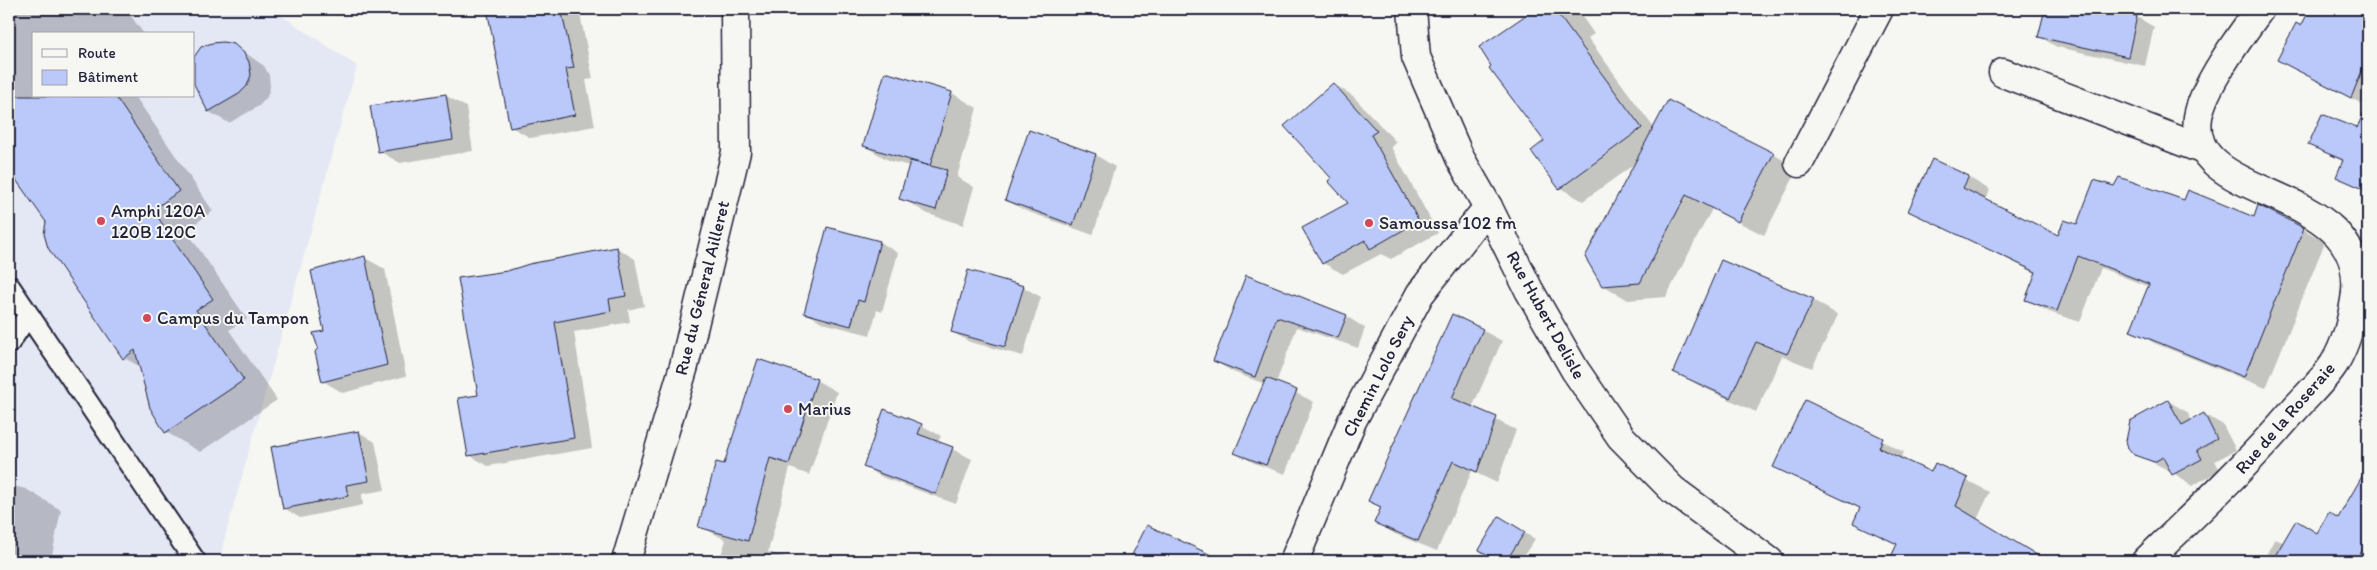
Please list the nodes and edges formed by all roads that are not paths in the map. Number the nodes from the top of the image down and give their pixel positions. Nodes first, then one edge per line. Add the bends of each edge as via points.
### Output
1 (735, 9) edge
2 (1412, 9) edge
3 (1879, 9) edge
4 (2260, 9) edge
5 (2003, 73) dead end
6 (2204, 150) junction
7 (1799, 163) dead end
8 (1488, 207) junction
9 (9, 286) edge
10 (31, 318) junction
11 (9, 343) edge
12 (195, 561) edge
13 (626, 561) edge
14 (1294, 561) edge
15 (1769, 561) edge
16 (2146, 561) edge

1 - 13 street, Rue du Géneral Ailleret via 736,152 684,366
2 - 8 street, Rue Hubert Delisle via 1416,57 1460,158
3 - 7 street
4 - 6 street via 2230,50 2202,102 2198,118
5 - 6 street
6 - 16 street, Rue de la Roseraie via 2228,173 2316,215 2334,229 2348,249 2355,270 2356,294 2350,331 2333,365 2256,454
8 - 14 street, Chemin Lolo Sery via 1420,294 1352,421
8 - 15 street, Rue Hubert Delisle via 1529,290 1575,370 1621,437 1673,490
9 - 10 lane
10 - 11 lane
10 - 12 lane

